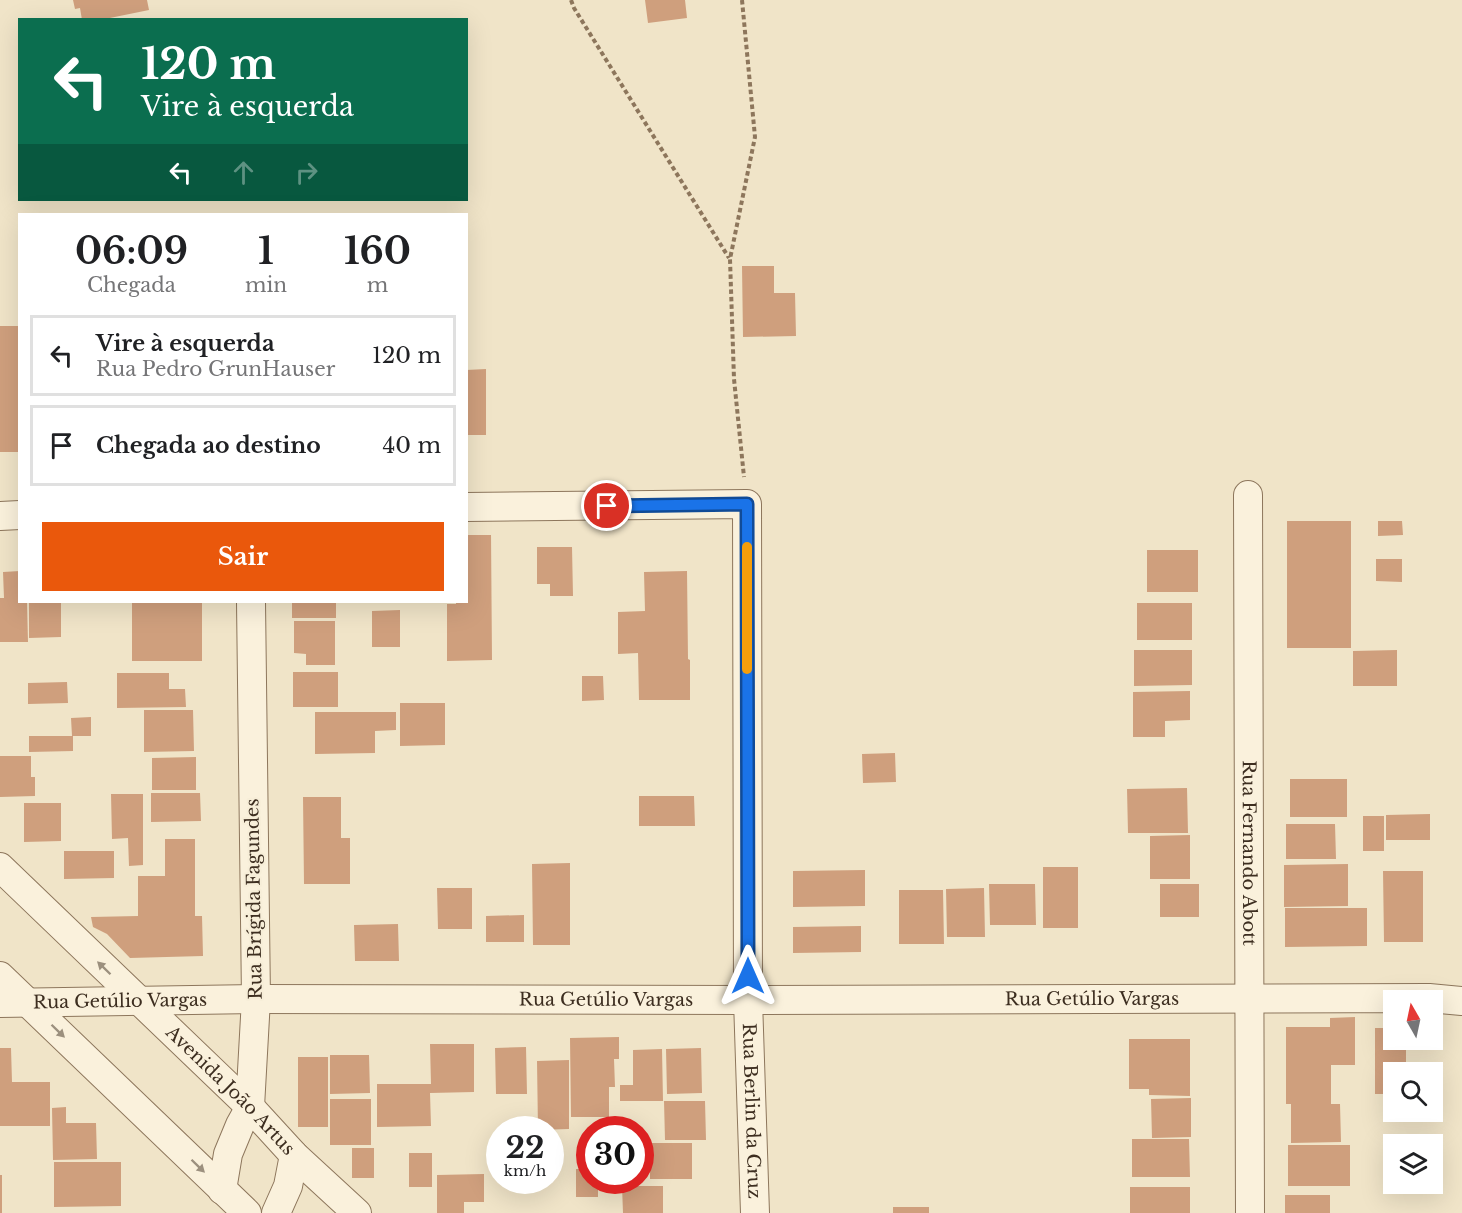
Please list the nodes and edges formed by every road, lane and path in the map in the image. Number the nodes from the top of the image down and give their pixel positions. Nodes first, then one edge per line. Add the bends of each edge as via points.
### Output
1 (571, 0) edge
2 (742, 0) edge
3 (730, 259) junction
4 (1248, 495) dead end
5 (747, 504) junction
6 (468, 507) edge
7 (18, 515) edge
8 (0, 516) edge
9 (251, 603) edge
10 (0, 867) edge
11 (0, 976) edge
12 (1249, 998) junction
13 (256, 999) junction
14 (137, 1000) junction
15 (748, 1000) junction
16 (1462, 1001) edge
17 (0, 1003) edge
18 (29, 1003) junction
19 (250, 1107) junction
20 (294, 1155) junction
21 (222, 1190) junction
22 (247, 1213) edge
23 (276, 1213) edge
24 (357, 1213) edge
25 (755, 1213) edge
26 (1250, 1213) edge

1 - 3 path
2 - 3 path via 755,137
3 - 5 path via 734,379
4 - 12 street, Rua Fernando Abott
5 - 6 street
5 - 15 street, Rua Berlin da Cruz
7 - 8 street
9 - 13 street, Rua Brígida Fagundes
14 -> 10 street, Avenida João Artus
11 - 18 street
12 - 15 street, Rua Getúlio Vargas
12 - 16 street, Rua Getúlio Vargas
12 - 26 street, Rua Fernando Abott
13 - 14 street, Rua Getúlio Vargas
13 - 15 street, Rua Getúlio Vargas
13 - 19 street, Rua Brígida Fagundes
14 - 18 street, Rua Getúlio Vargas
14 - 19 street, Avenida João Artus
15 - 25 street, Rua Berlin da Cruz
17 - 18 street, Rua Getúlio Vargas
18 -> 21 street
19 - 20 street, Avenida João Artus
19 - 21 street, Rua Brígida Fagundes via 228,1154
20 - 23 street via 288,1186
20 - 24 street, Avenida João Artus
21 - 22 street

